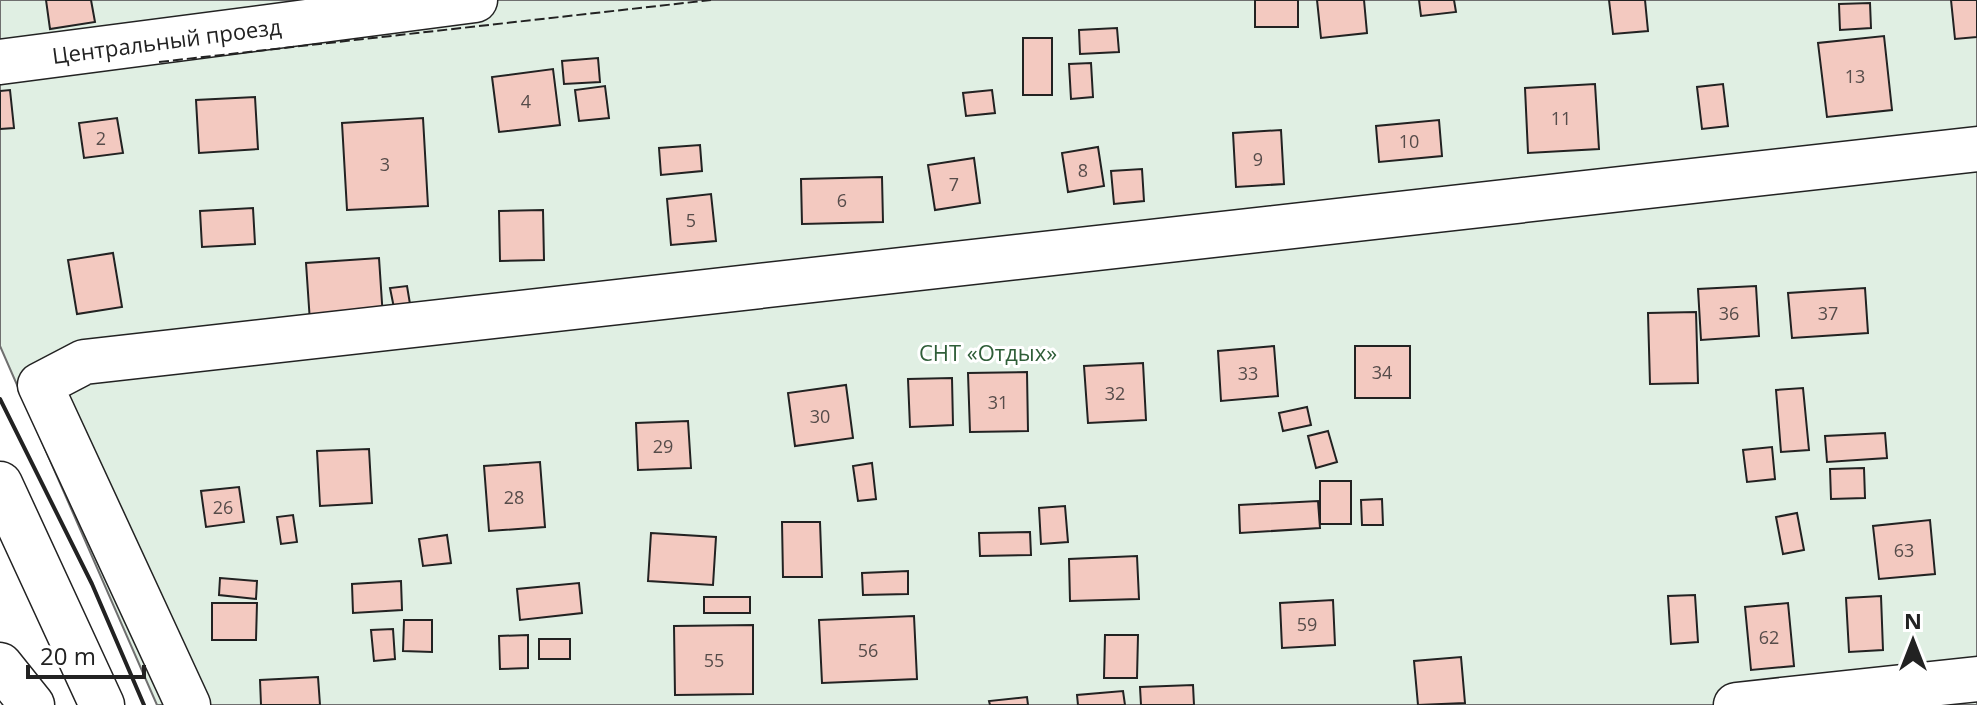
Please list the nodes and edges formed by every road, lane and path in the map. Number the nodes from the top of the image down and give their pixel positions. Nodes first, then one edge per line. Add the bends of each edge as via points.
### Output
1 (475, 0) edge
2 (0, 62) edge
3 (1977, 149) edge
4 (0, 484) edge
5 (0, 665) edge
6 (1977, 679) edge
7 (32, 705) edge
8 (102, 705) edge
9 (188, 705) edge
10 (1736, 705) edge

1 - 2 street, Центральный проезд
3 - 9 street via 84,362 40,385
4 - 8 street
5 - 7 street
6 - 10 street

